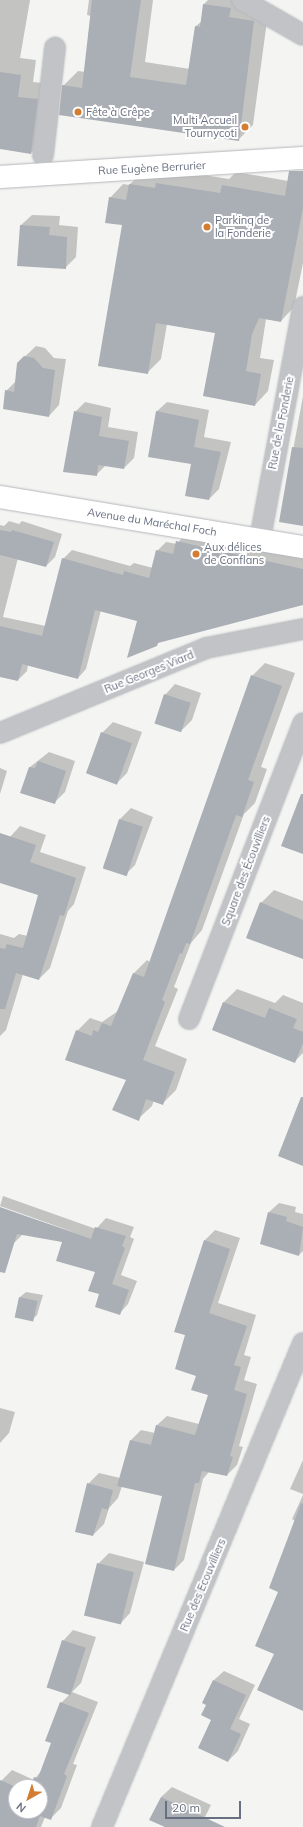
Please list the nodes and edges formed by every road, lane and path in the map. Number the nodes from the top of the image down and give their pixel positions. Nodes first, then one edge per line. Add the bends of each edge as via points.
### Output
1 (242, 0) edge
2 (303, 35) edge
3 (55, 48) dead end
4 (43, 155) dead end
5 (303, 158) edge
6 (0, 176) edge
7 (303, 307) edge
8 (0, 498) edge
9 (260, 539) junction
10 (303, 547) edge
11 (303, 629) edge
12 (303, 722) edge
13 (0, 733) edge
14 (189, 1019) dead end
15 (303, 1343) edge
16 (102, 1827) edge

1 - 2 street
3 - 4 street
5 - 6 main road, Rue Eugène Berrurier
7 - 9 street, Rue de la Fonderie
8 - 9 main road, Avenue du Maréchal Foch
9 - 10 main road, Avenue du Maréchal Foch
11 - 13 street, Rue Georges Viard via 206,648
12 - 14 street, Square des Écouvilliers
15 - 16 street, Rue des Ecouvilliers

